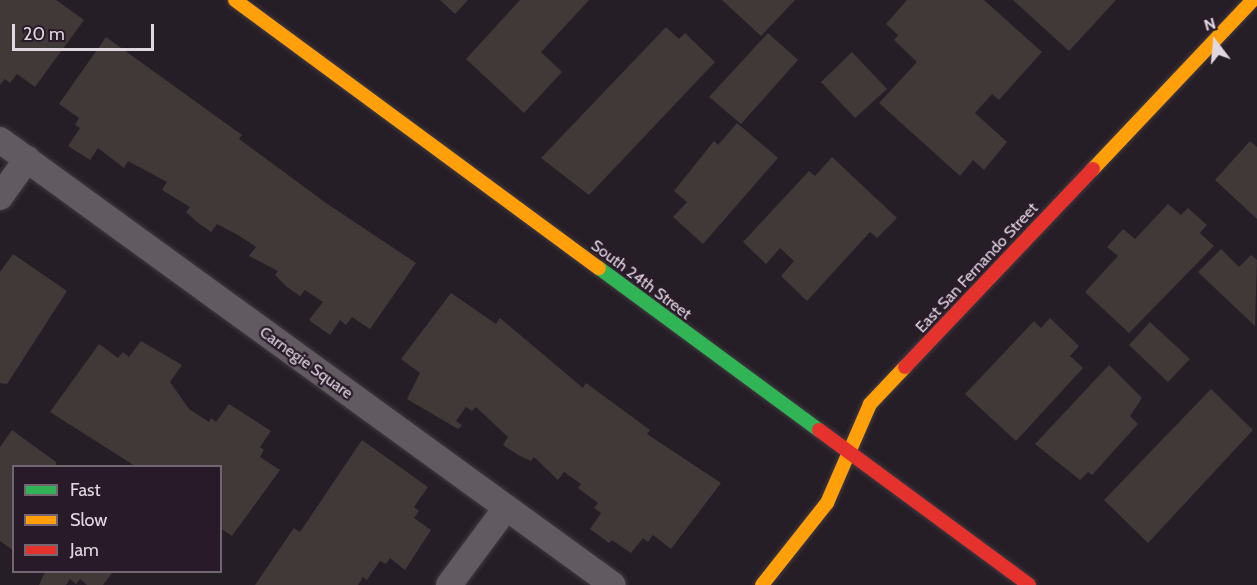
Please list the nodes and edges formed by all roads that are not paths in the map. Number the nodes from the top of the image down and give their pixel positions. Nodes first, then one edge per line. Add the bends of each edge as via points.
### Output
1 (235, 0) edge
2 (1253, 0) edge
3 (0, 140) edge
4 (27, 159) junction
5 (0, 196) edge
6 (847, 453) junction
7 (506, 508) junction
8 (449, 585) edge
9 (613, 585) edge
10 (762, 585) edge
11 (1029, 585) edge

1 - 6 main road, South 24th Street
2 - 6 main road, East San Fernando Street via 870,404
3 - 4 lane, Carnegie Square
4 - 5 lane
4 - 7 lane, Carnegie Square
6 - 10 main road, East San Fernando Street via 827,503
6 - 11 main road, South 24th Street
7 - 8 lane
7 - 9 lane, Carnegie Square

